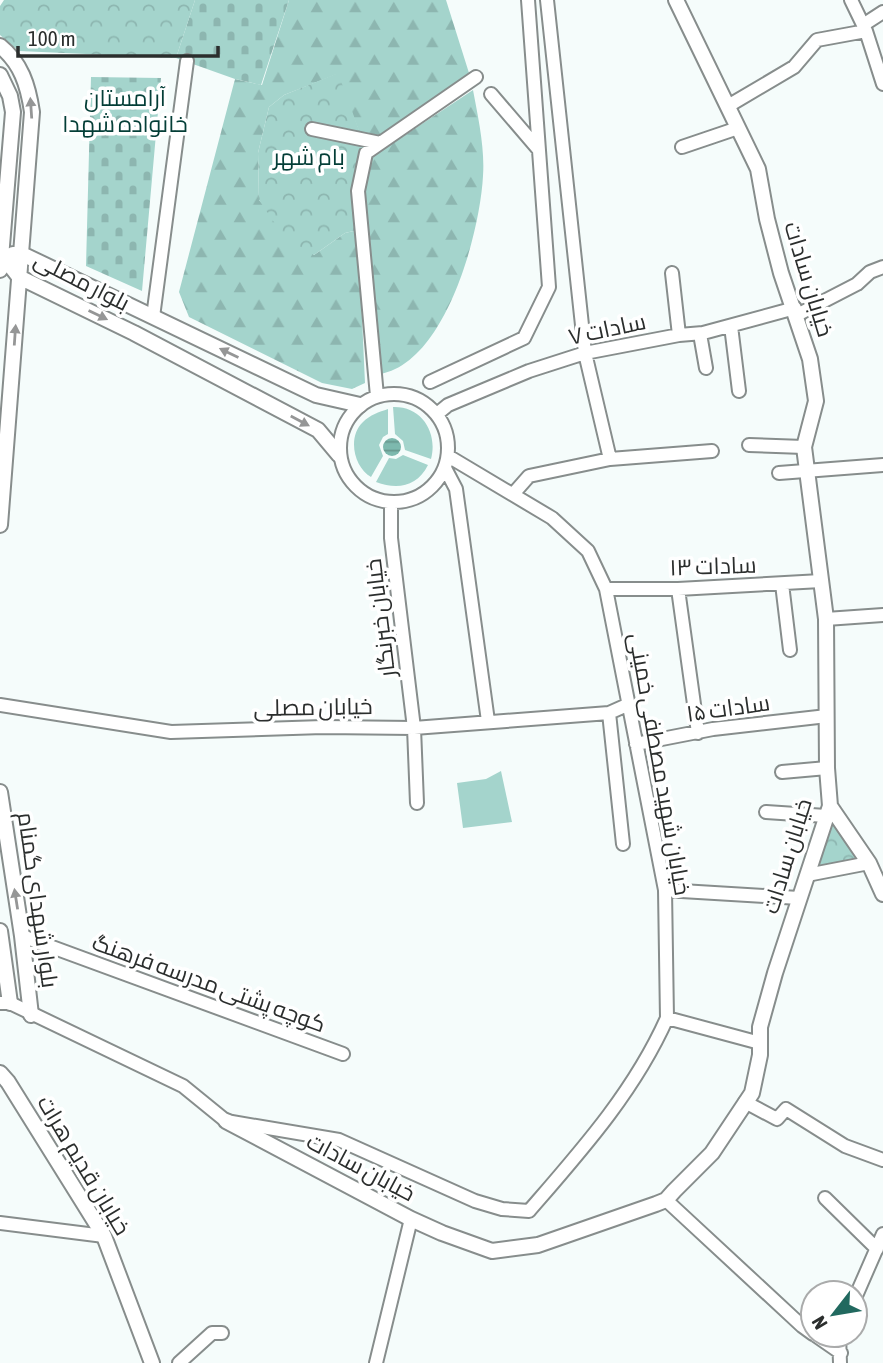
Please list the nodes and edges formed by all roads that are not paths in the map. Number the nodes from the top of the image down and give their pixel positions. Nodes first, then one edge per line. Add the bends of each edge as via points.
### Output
1 (528, 0) edge
2 (547, 0) edge
3 (676, 0) edge
4 (851, 0) edge
5 (883, 12) edge
6 (864, 28) junction
7 (0, 46) edge
8 (187, 61) dead end
9 (0, 75) edge
10 (475, 77) dead end
11 (883, 85) edge
12 (491, 94) dead end
13 (728, 106) junction
14 (738, 128) junction
15 (312, 129) dead end
16 (380, 143) junction
17 (682, 147) dead end
18 (539, 150) junction
19 (1, 254) edge
20 (22, 254) junction
21 (883, 268) edge
22 (0, 270) edge
23 (672, 273) dead end
24 (19, 277) junction
25 (796, 312) junction
26 (153, 317) junction
27 (731, 326) junction
28 (699, 334) junction
29 (679, 335) junction
30 (585, 352) junction
31 (706, 368) dead end
32 (430, 382) dead end
33 (739, 391) dead end
34 (377, 396) junction
35 (360, 405) junction
36 (437, 414) junction
37 (749, 445) dead end
38 (804, 447) junction
39 (712, 451) dead end
40 (339, 455) junction
41 (610, 460) junction
42 (447, 462) junction
43 (883, 465) edge
44 (779, 473) dead end
45 (806, 473) junction
46 (514, 494) junction
47 (391, 503) junction
48 (0, 525) edge
49 (821, 581) junction
50 (782, 584) junction
51 (606, 589) junction
52 (678, 589) junction
53 (883, 615) edge
54 (826, 619) junction
55 (790, 650) dead end
56 (0, 705) edge
57 (627, 705) junction
58 (609, 713) junction
59 (827, 716) junction
60 (488, 721) junction
61 (414, 727) junction
62 (698, 733) junction
63 (636, 744) junction
64 (827, 768) junction
65 (782, 772) dead end
66 (0, 792) edge
67 (417, 803) dead end
68 (828, 811) junction
69 (766, 812) dead end
70 (623, 844) dead end
71 (869, 863) junction
72 (807, 875) junction
73 (665, 890) junction
74 (883, 894) edge
75 (799, 898) junction
76 (0, 931) edge
77 (22, 936) junction
78 (5, 1003) edge
79 (32, 1015) junction
80 (667, 1018) junction
81 (760, 1043) junction
82 (343, 1054) dead end
83 (3, 1079) edge
84 (745, 1102) junction
85 (226, 1121) junction
86 (883, 1160) edge
87 (825, 1198) dead end
88 (666, 1200) junction
89 (411, 1219) junction
90 (0, 1223) edge
91 (883, 1234) edge
92 (104, 1236) junction
93 (877, 1249) junction
94 (864, 1279) edge
95 (799, 1323) edge
96 (222, 1333) dead end
97 (152, 1363) edge
98 (178, 1363) edge
99 (376, 1363) edge

1 - 18 street
2 - 30 street
3 - 13 street, خیابان سادات
4 - 6 street
5 - 6 street
6 - 11 street
6 - 13 street via 817,40 794,67
20 -> 7 street via 32,111 20,69
8 - 26 street
9 - 19 street via 13,112
10 - 16 street
12 - 18 street
13 - 14 street, خیابان سادات
14 - 17 street
14 - 25 street, خیابان سادات via 758,169 781,273
15 - 16 street
16 - 34 street via 366,153 358,191
18 - 32 street via 549,287 524,338
19 - 20 street, بلوار مصلی
19 - 22 street
19 - 24 street, بلوار مصلی
20 - 24 street
20 - 26 street, بلوار مصلی
21 - 25 street, سادات ۷
23 - 29 street
24 -> 40 street, بلوار مصلی via 318,430
48 -> 24 street
25 - 27 street, سادات ۷
25 - 38 street, خیابان سادات via 816,401
35 -> 26 street, بلوار مصلی via 316,395
27 - 28 street, سادات ۷
27 - 33 street
28 - 29 street, سادات ۷
28 - 31 street
29 - 30 street, سادات ۷
30 - 36 street, سادات ۷ via 483,390
30 - 41 street
34 - 35 street
34 - 36 street via 408,395
35 - 40 street via 340,436
36 - 42 street via 446,434
37 - 38 street
38 - 45 street, خیابان سادات
39 - 41 street
40 - 47 street via 357,489
41 - 46 street via 529,476
42 - 46 street, خیابان شهید مصطفی خمینی
42 - 47 street via 438,480 418,498
42 - 60 street via 456,489
43 - 45 street
44 - 45 street
45 - 49 street, خیابان سادات
46 - 51 street, خیابان شهید مصطفی خمینی via 552,518 588,551
47 - 61 street, خیابان خبرنگار via 391,538
49 - 50 street, سادات ۱۳
49 - 54 street, خیابان سادات
50 - 52 street, سادات ۱۳
50 - 55 street
51 - 52 street, سادات ۱۳
51 - 57 street, خیابان شهید مصطفی خمینی
52 - 62 street
53 - 54 street
54 - 59 street, خیابان سادات
56 - 61 street, خیابان مصلی via 171,732
57 - 58 street, خیابان مصلی
57 - 63 street, خیابان شهید مصطفی خمینی
58 - 60 street, خیابان مصلی
58 - 70 street
59 - 62 street, سادات ۱۵
59 - 64 street, خیابان سادات
60 - 61 street, خیابان مصلی
61 - 67 street, خیابان خبرنگار
62 - 63 street, سادات ۱۵
63 - 73 street, خیابان شهید مصطفی خمینی
64 - 65 street
64 - 68 street, خیابان سادات
77 -> 66 street, بلوار شهدای گمنام
68 - 69 street
68 - 71 street
68 - 72 street, خیابان سادات
71 - 72 street
71 - 74 street
72 - 75 street, خیابان سادات
73 - 75 street
73 - 80 street, خیابان شهید مصطفی خمینی
75 - 81 street, خیابان سادات via 763,1016
76 - 78 street, بلوار شهدای گمنام
77 - 79 street, بلوار شهدای گمنام
77 - 82 street, کوچه پشتی مدرسه فرهنگ
78 - 79 street, خیابان شهید مصطفی خمینی
79 - 85 street, خیابان شهید مصطفی خمینی via 183,1086
80 - 81 street
80 - 85 street, خیابان شهید مصطفی خمینی via 627,1090 529,1211 475,1201 339,1140
81 - 84 street, خیابان سادات via 752,1093
83 - 92 street, خیابان قدیم هرات
84 - 86 street via 777,1119 786,1109 845,1146
84 - 88 street, خیابان سادات via 712,1153
85 - 89 street, خیابان سادات
87 - 93 street
88 - 89 street, خیابان سادات via 538,1245 492,1251
88 - 95 street
89 - 99 street
90 - 92 street
91 - 93 street
92 - 97 street, خیابان قدیم هرات
93 - 94 street
96 - 98 street via 212,1334

